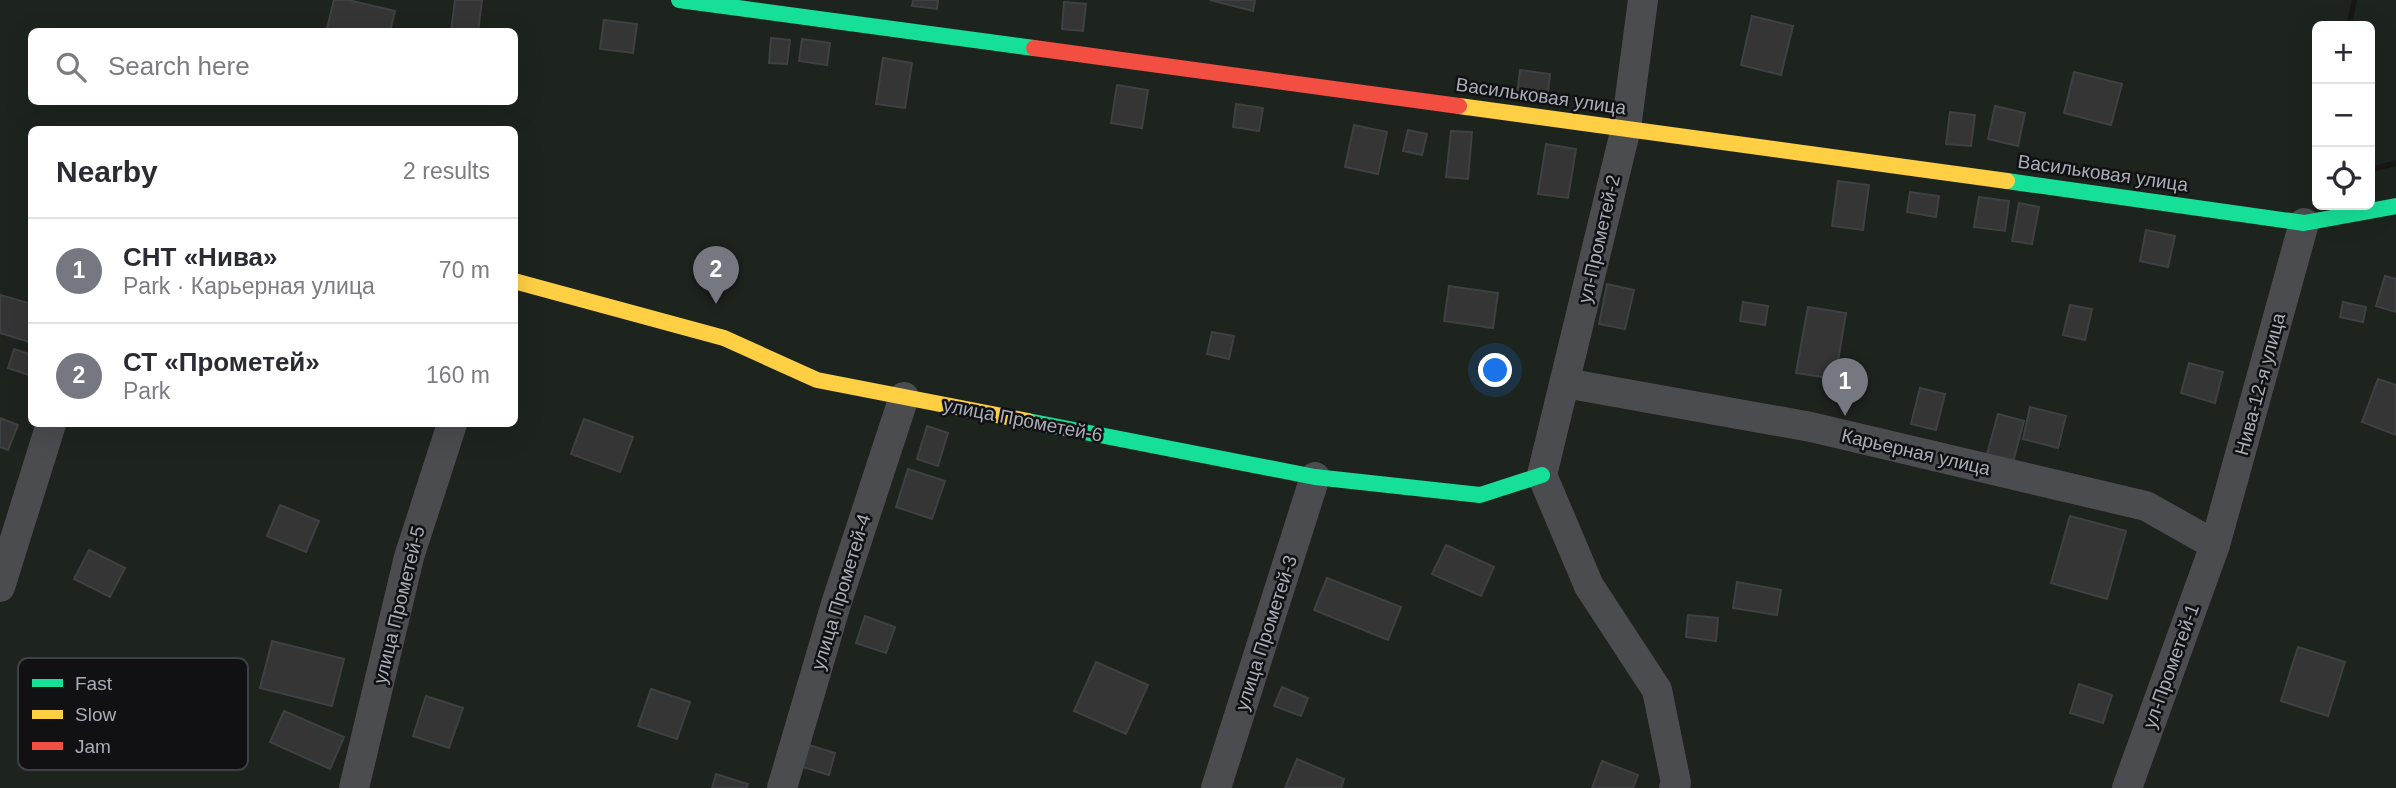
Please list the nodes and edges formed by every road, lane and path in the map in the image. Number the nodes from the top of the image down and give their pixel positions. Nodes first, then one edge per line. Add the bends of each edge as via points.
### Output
1 (679, 0) edge
2 (1643, 0) edge
3 (1626, 128) junction
4 (2396, 205) edge
5 (2304, 223) junction
6 (518, 282) edge
7 (1565, 383) junction
8 (904, 397) junction
9 (50, 427) edge
10 (451, 427) edge
11 (1542, 475) junction
12 (1315, 477) junction
13 (2215, 545) junction
14 (0, 587) edge
15 (354, 788) edge
16 (782, 788) edge
17 (1216, 788) edge
18 (1674, 788) edge
19 (2127, 788) edge

1 - 3 street, Васильковая улица
2 - 3 street, ул-Прометей-2
3 - 5 street, Васильковая улица
3 - 7 street, ул-Прометей-2
4 - 5 street, Васильковая улица
5 - 13 street, Нива-12-я улица
6 - 8 street, улица Прометей-6 via 724,338 817,380
7 - 11 street, ул-Прометей-2
7 - 13 street, Карьерная улица via 1811,427 2146,506
8 - 12 street, улица Прометей-6
8 - 16 street, улица Прометей-4
9 - 14 street
10 - 15 street, улица Прометей-5 via 409,557
11 - 12 street, улица Прометей-6 via 1480,495
11 - 18 street via 1589,586 1657,690
12 - 17 street, улица Прометей-3
13 - 19 street, ул-Прометей-1

